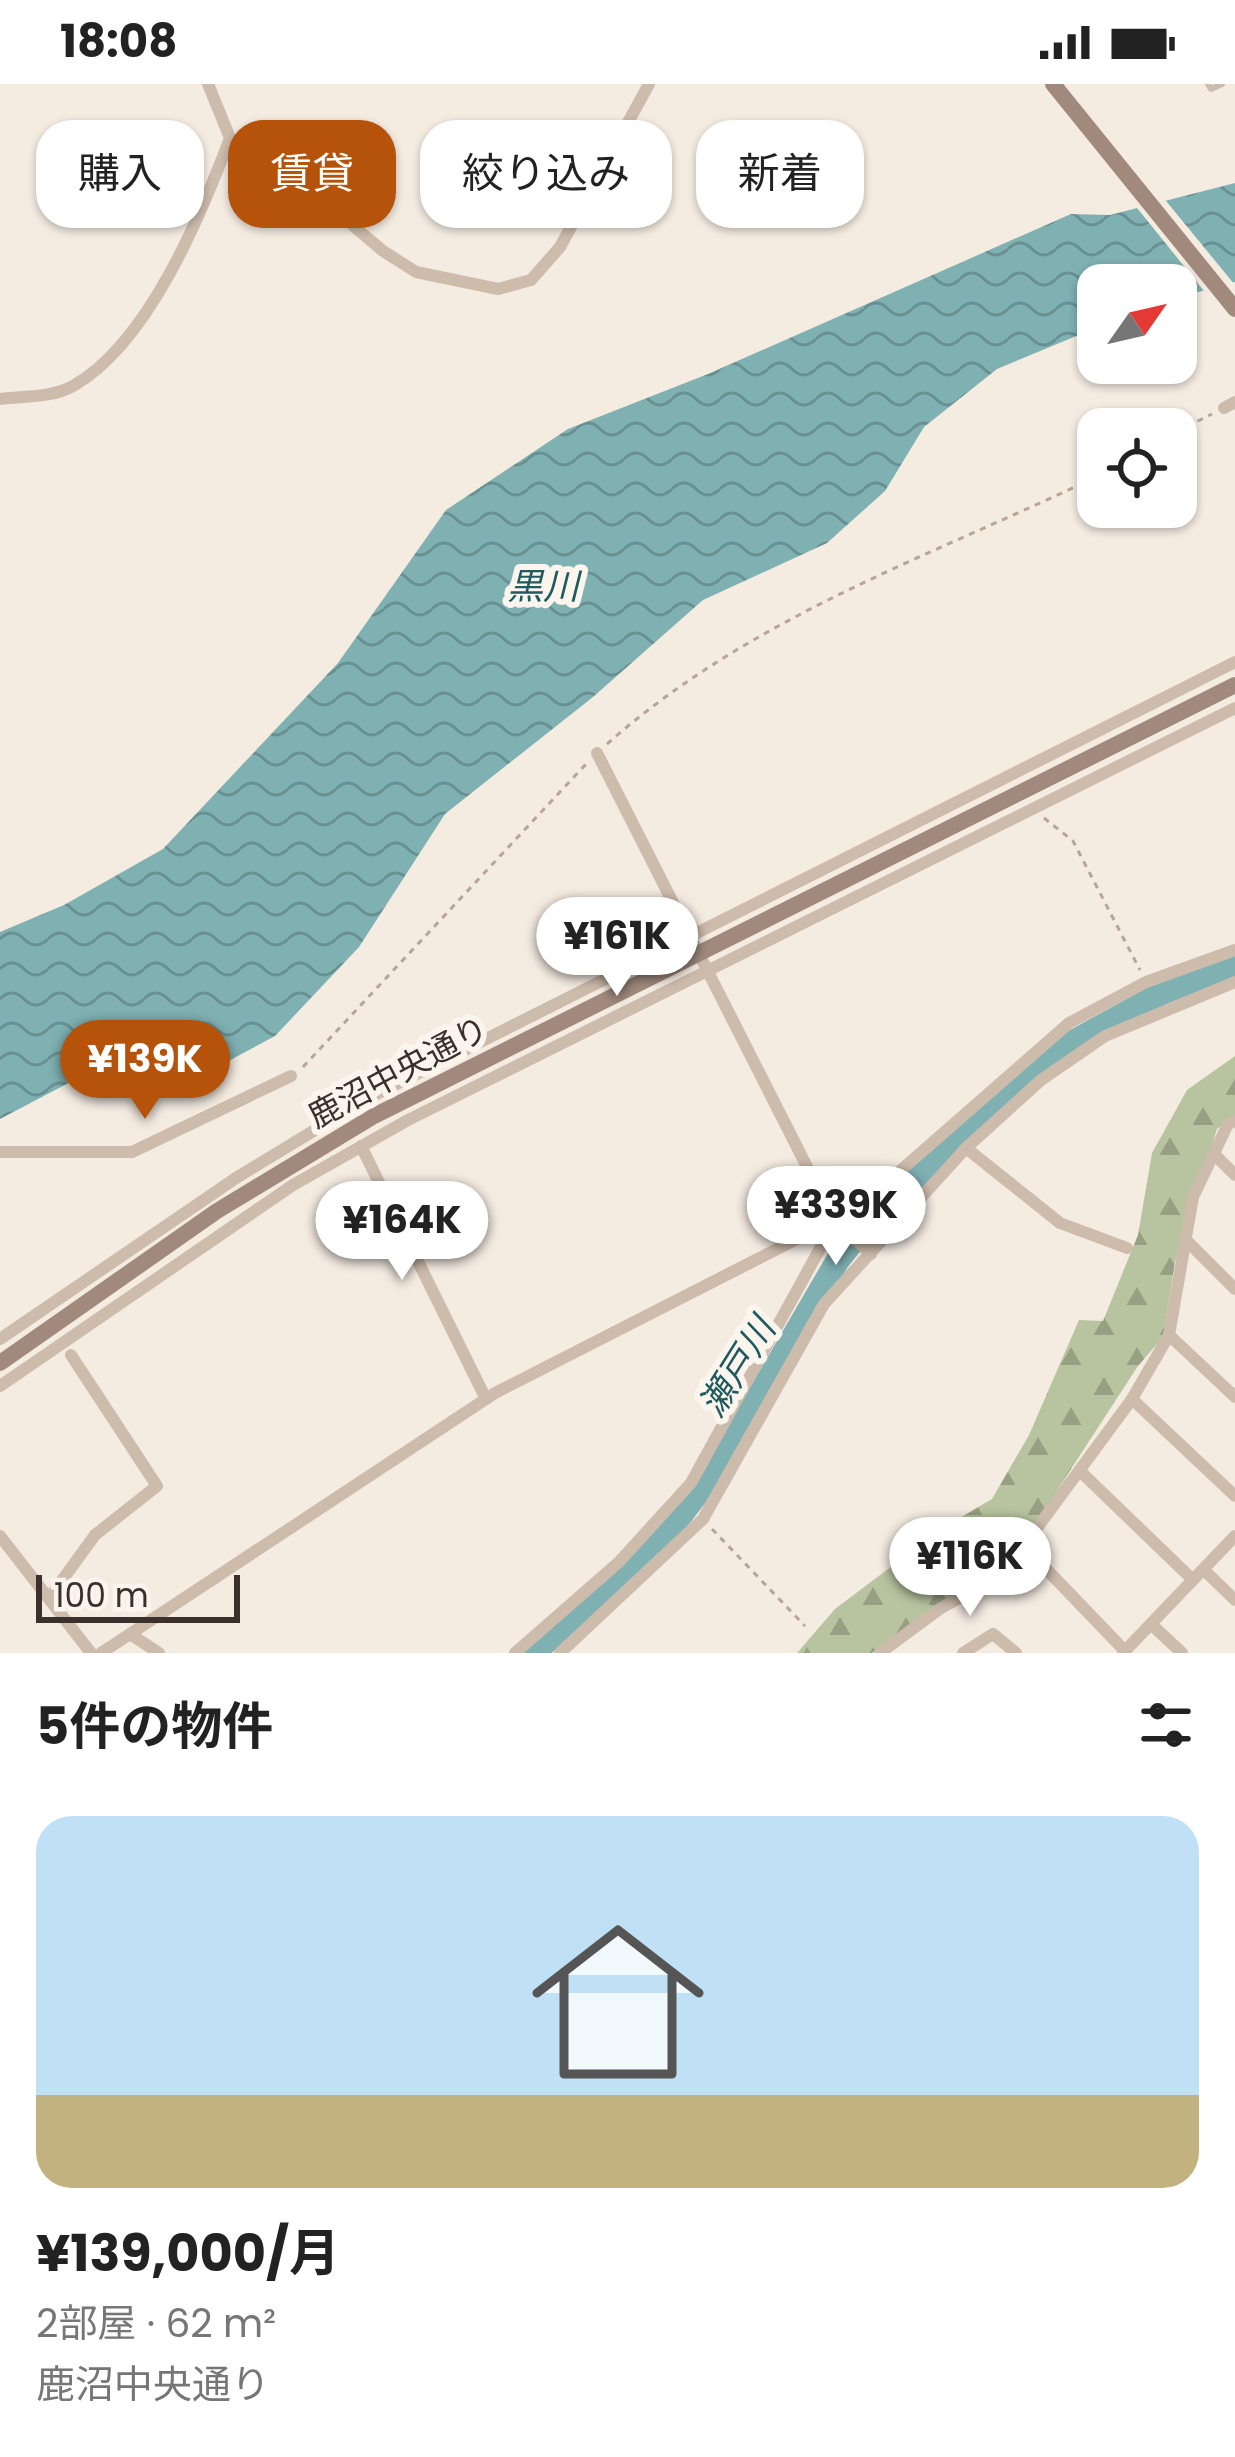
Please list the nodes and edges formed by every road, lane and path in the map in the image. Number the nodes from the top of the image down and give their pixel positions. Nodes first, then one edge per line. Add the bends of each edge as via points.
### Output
1 (208, 84) edge
2 (650, 84) edge
3 (1053, 84) edge
4 (1208, 84) edge
5 (1222, 84) edge
6 (228, 133) edge
7 (228, 143) edge
8 (355, 228) edge
9 (1235, 309) edge
10 (0, 399) edge
11 (1230, 405) edge
12 (1197, 422) edge
13 (1077, 486) edge
14 (1235, 662) edge
15 (1235, 685) edge
16 (1235, 708) edge
17 (1154, 715) junction
18 (1167, 741) junction
19 (597, 753) junction
20 (1036, 807) junction
21 (690, 935) junction
22 (1235, 950) edge
23 (703, 962) junction
24 (1146, 982) junction
25 (1235, 982) edge
26 (292, 1076) joint
27 (1235, 1121) edge
28 (361, 1147) junction
29 (966, 1148) junction
30 (0, 1152) edge
31 (1214, 1154) junction
32 (1235, 1175) edge
33 (837, 1223) junction
34 (1186, 1240) junction
35 (1126, 1248) dead end
36 (871, 1254) junction
37 (1235, 1289) edge
38 (1169, 1335) junction
39 (0, 1340) edge
40 (70, 1355) dead end
41 (0, 1363) edge
42 (0, 1386) edge
43 (1235, 1397) edge
44 (486, 1399) junction
45 (1132, 1399) junction
46 (1081, 1472) junction
47 (1235, 1496) edge
48 (703, 1519) junction
49 (0, 1536) edge
50 (1235, 1536) edge
51 (1026, 1548) junction
52 (1198, 1575) junction
53 (50, 1598) junction
54 (1235, 1600) edge
55 (1152, 1625) junction
56 (805, 1626) dead end
57 (130, 1634) junction
58 (1124, 1652) edge
59 (91, 1653) edge
60 (100, 1653) edge
61 (159, 1653) edge
62 (515, 1653) edge
63 (560, 1653) edge
64 (880, 1653) edge
65 (963, 1653) edge
66 (1016, 1653) edge
67 (1182, 1653) edge

1 - 6 street
2 - 8 street via 560,247 531,280 498,289 416,272
3 - 9 street
4 - 5 lane
7 - 10 street via 170,272 93,373 69,389
11 - 12 path
13 - 19 path via 790,618 677,684
14 - 17 street
15 - 17 street, 鹿沼中央通り
16 - 18 street
17 - 18 street
17 - 21 street
17 - 23 street, 鹿沼中央通り
18 - 20 street
19 - 21 street
19 - 26 path
20 - 23 street
20 - 24 path via 1072,841
21 - 23 street
21 - 39 street via 316,1128
22 - 24 street
23 - 28 street
23 - 33 street
23 - 41 street, 鹿沼中央通り via 332,1140
24 - 33 street via 1025,1056
25 - 29 street via 1138,1019 1072,1056
26 - 30 street via 133,1152
27 - 31 street
28 - 42 street
28 - 44 street
29 - 35 street via 1060,1223
29 - 36 street
31 - 32 street
31 - 34 street via 1192,1197
33 - 36 street
33 - 44 street
33 - 62 street via 691,1483 619,1562
34 - 37 street
34 - 38 street
36 - 48 street via 824,1304
38 - 43 street
38 - 45 street
40 - 53 street via 157,1486 95,1535
44 - 57 street
45 - 46 street
45 - 47 street
46 - 51 street
46 - 52 street
48 - 56 path
48 - 63 street
49 - 53 street
50 - 52 street
51 - 58 street
51 - 64 street via 1003,1574
52 - 54 street
52 - 55 street
53 - 59 street
55 - 58 street
55 - 67 street
57 - 60 street
57 - 61 street
65 - 66 street via 993,1634

